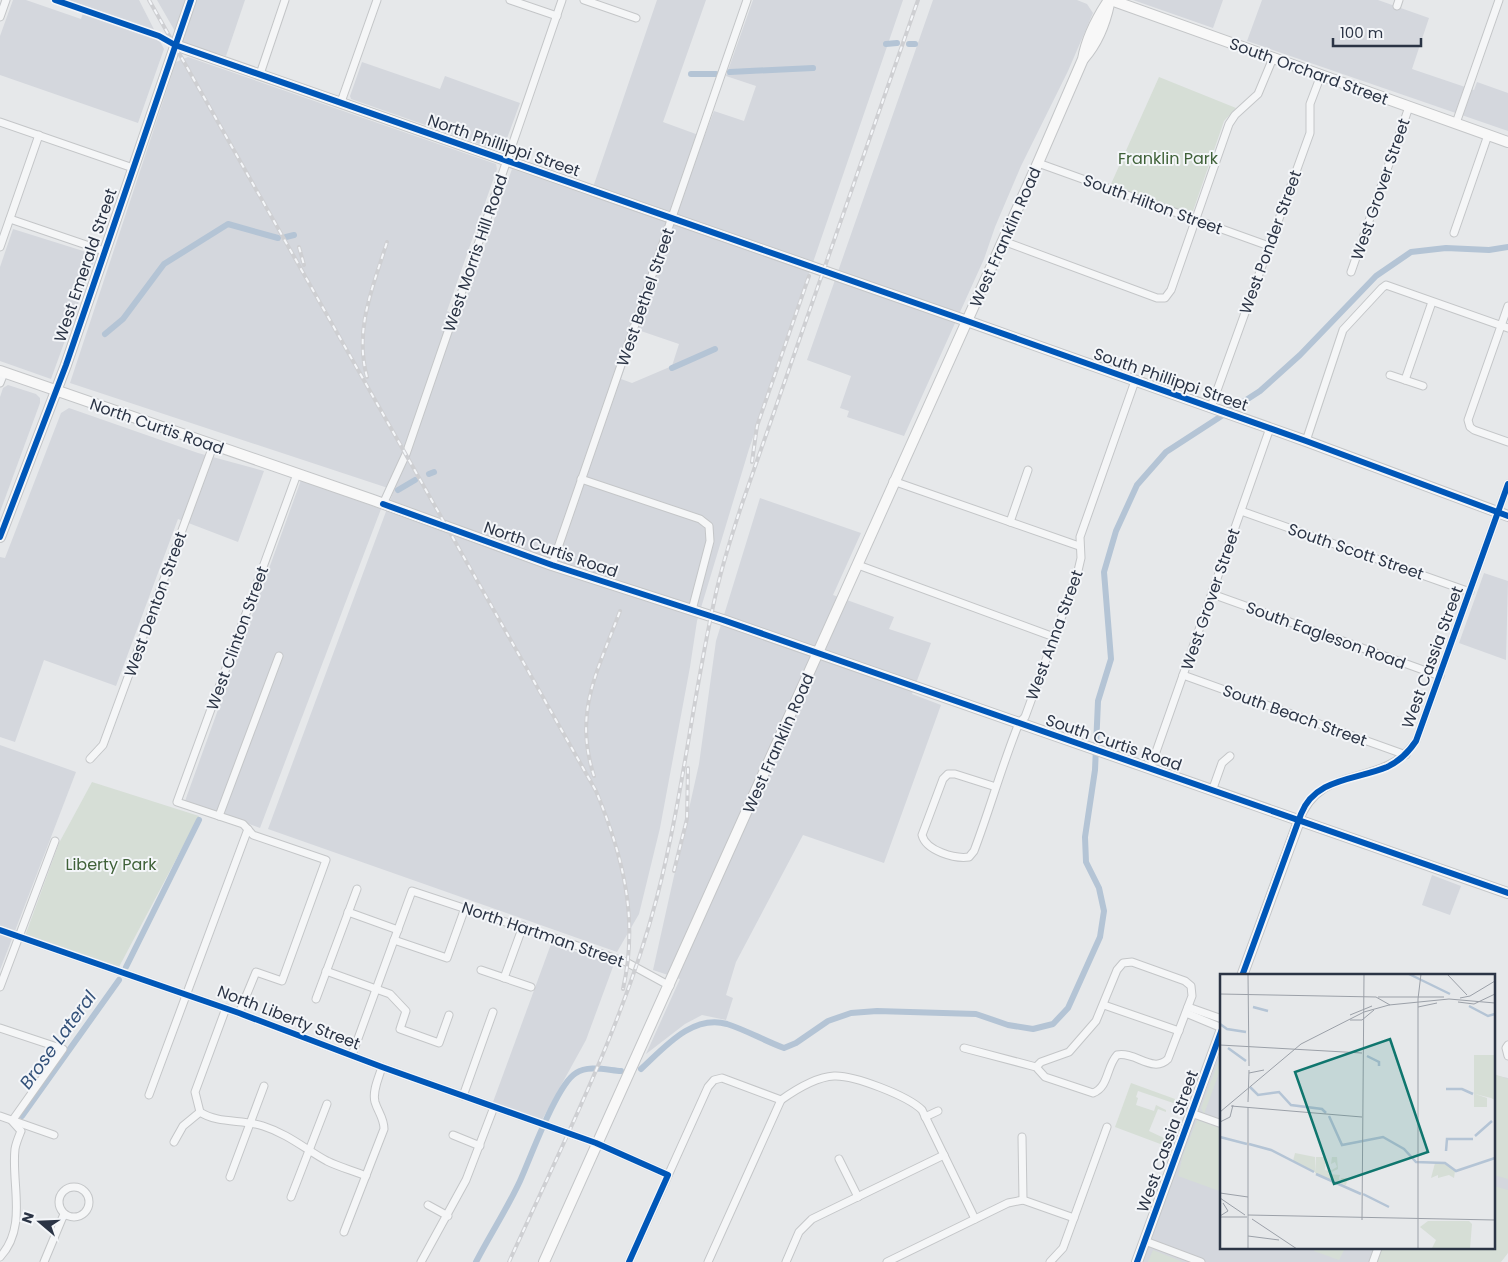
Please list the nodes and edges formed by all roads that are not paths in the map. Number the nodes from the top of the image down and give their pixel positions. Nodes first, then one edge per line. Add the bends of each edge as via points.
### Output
1 (6, 0) edge
2 (191, 0) edge
3 (285, 0) edge
4 (377, 0) edge
5 (510, 0) edge
6 (562, 0) edge
7 (584, 0) edge
8 (748, 0) edge
9 (1110, 0) edge
10 (1499, 0) edge
11 (557, 16) junction
12 (0, 18) edge
13 (636, 18) dead end
14 (175, 45) junction
15 (1273, 58) junction
16 (260, 74) junction
17 (1321, 75) junction
18 (341, 102) junction
19 (1409, 107) junction
20 (0, 122) edge
21 (1456, 123) junction
22 (39, 135) junction
23 (1488, 135) junction
24 (1508, 142) edge
25 (506, 161) junction
26 (1038, 163) junction
27 (133, 168) junction
28 (672, 218) junction
29 (10, 219) junction
30 (1195, 219) junction
31 (1454, 233) dead end
32 (1003, 241) junction
33 (1269, 246) junction
34 (0, 248) edge
35 (104, 251) junction
36 (824, 271) joint
37 (1351, 272) dead end
38 (1432, 302) junction
39 (1508, 306) edge
40 (967, 321) junction
41 (1504, 327) edge
42 (1390, 374) dead end
43 (1, 376) edge
44 (1405, 380) junction
45 (1135, 381) junction
46 (1423, 386) dead end
47 (57, 391) junction
48 (1215, 409) junction
49 (1270, 428) junction
50 (1306, 441) junction
51 (1508, 442) edge
52 (213, 446) junction
53 (1028, 470) dead end
54 (297, 474) junction
55 (581, 479) junction
56 (893, 481) junction
57 (1508, 484) edge
58 (383, 504) junction
59 (1241, 511) junction
60 (1503, 514) edge
61 (1010, 522) junction
62 (0, 537) edge
63 (1079, 546) junction
64 (552, 565) junction
65 (858, 565) junction
66 (1470, 592) junction
67 (1212, 594) junction
68 (692, 610) junction
69 (711, 616) joint
70 (1054, 637) junction
71 (818, 653) junction
72 (279, 656) dead end
73 (1183, 675) junction
74 (1440, 676) junction
75 (1019, 723) junction
76 (1406, 755) junction
77 (1230, 756) dead end
78 (90, 759) dead end
79 (1150, 769) junction
80 (996, 787) junction
81 (1212, 791) junction
82 (219, 816) junction
83 (1299, 821) junction
84 (248, 829) junction
85 (54, 841) dead end
86 (357, 888) dead end
87 (1508, 892) edge
88 (465, 908) junction
89 (348, 912) junction
90 (522, 926) junction
91 (0, 930) edge
92 (398, 930) junction
93 (19, 937) junction
94 (394, 940) junction
95 (481, 970) dead end
96 (326, 971) junction
97 (1243, 974) edge
98 (504, 978) junction
99 (670, 986) junction
100 (0, 987) edge
101 (376, 988) junction
102 (531, 988) dead end
103 (187, 994) junction
104 (316, 999) dead end
105 (1104, 1005) junction
106 (226, 1008) junction
107 (1187, 1010) junction
108 (493, 1012) dead end
109 (240, 1013) junction
110 (449, 1015) dead end
111 (1220, 1018) edge
112 (1220, 1027) edge
113 (0, 1028) edge
114 (1179, 1031) junction
115 (1220, 1033) edge
116 (1508, 1045) edge
117 (964, 1048) dead end
118 (352, 1055) junction
119 (1508, 1056) edge
120 (382, 1067) junction
121 (1036, 1067) junction
122 (264, 1086) dead end
123 (150, 1095) dead end
124 (463, 1096) junction
125 (781, 1100) junction
126 (327, 1104) dead end
127 (494, 1107) junction
128 (938, 1111) dead end
129 (200, 1112) junction
130 (1191, 1113) junction
131 (0, 1116) edge
132 (925, 1117) junction
133 (12, 1121) junction
134 (251, 1122) junction
135 (1220, 1123) edge
136 (1107, 1128) dead end
137 (54, 1135) dead end
138 (453, 1135) dead end
139 (1022, 1137) dead end
140 (174, 1142) dead end
141 (596, 1143) junction
142 (480, 1146) junction
143 (309, 1149) junction
144 (944, 1155) junction
145 (839, 1159) dead end
146 (668, 1175) junction
147 (366, 1176) junction
148 (230, 1177) dead end
149 (291, 1197) dead end
150 (858, 1197) junction
151 (1023, 1200) junction
152 (428, 1205) dead end
153 (64, 1214) junction
154 (448, 1216) junction
155 (1074, 1218) junction
156 (975, 1219) junction
157 (344, 1232) dead end
158 (1145, 1241) junction
159 (1377, 1250) edge
160 (0, 1257) edge
161 (546, 1261) edge
162 (44, 1262) edge
163 (421, 1262) edge
164 (629, 1262) edge
165 (708, 1262) edge
166 (786, 1262) edge
167 (887, 1262) edge
168 (1050, 1262) edge
169 (1137, 1262) edge
170 (1201, 1262) edge
171 (1373, 1262) edge

1 - 12 street
2 - 14 street, West Emerald Street
3 - 16 street
4 - 18 street
5 - 11 street
6 - 11 street, West Morris Hill Road
7 - 13 street
8 - 28 street, West Bethel Street
9 - 15 street, South Orchard Street
9 - 26 street, West Franklin Road via 1099,15 1084,59
10 - 21 street
11 - 25 street, West Morris Hill Road
14 - 16 street, North Phillippi Street
14 - 27 street, West Emerald Street
15 - 17 street, South Orchard Street
15 - 30 street via 1258,94 1228,124
16 - 18 street, North Phillippi Street
17 - 19 street, South Orchard Street
17 - 33 street, West Ponder Street via 1310,104 1310,133
18 - 25 street, North Phillippi Street
19 - 21 street, South Orchard Street
19 - 37 street, West Grover Street
20 - 22 street
21 - 23 street, South Orchard Street
22 - 27 street
22 - 29 street
23 - 24 street, South Orchard Street
23 - 31 street
25 - 28 street, North Phillippi Street
25 - 58 street, West Morris Hill Road via 406,454
26 - 30 street, South Hilton Street
26 - 32 street, West Franklin Road
27 - 35 street, West Emerald Street
28 - 36 street, North Phillippi Street
28 - 55 street, West Bethel Street
29 - 34 street
29 - 35 street
30 - 32 street via 1171,290 1165,298 1157,298
30 - 33 street, South Hilton Street
32 - 40 street, West Franklin Road
33 - 48 street, West Ponder Street
35 - 47 street, West Emerald Street
36 - 40 street, South Phillippi Street
38 - 41 street
38 - 44 street
38 - 50 street via 1386,285 1343,330
39 - 41 street
40 - 45 street, South Phillippi Street
40 - 56 street, West Franklin Road
41 - 51 street via 1468,420 1474,430
42 - 44 street
43 - 47 street, North Curtis Road
44 - 46 street
45 - 48 street, South Phillippi Street
45 - 63 street, West Anna Street
47 - 52 street, North Curtis Road
47 - 62 street, West Emerald Street
48 - 49 street, South Phillippi Street
49 - 50 street, South Phillippi Street
49 - 59 street, West Grover Street
50 - 60 street, South Phillippi Street
52 - 54 street, North Curtis Road
52 - 78 street, West Denton Street via 103,745
53 - 61 street
54 - 58 street, North Curtis Road
54 - 82 street, West Clinton Street via 177,802
55 - 64 street, West Bethel Street
55 - 68 street via 700,519 709,526 710,541
56 - 61 street
56 - 65 street, West Franklin Road
57 - 60 street, West Cassia Street
58 - 64 street, North Curtis Road
59 - 66 street, South Scott Street
59 - 67 street, West Grover Street
60 - 66 street, West Cassia Street
61 - 63 street
63 - 70 street, West Anna Street via 1079,567
64 - 68 street, North Curtis Road
65 - 70 street
65 - 71 street, West Franklin Road
66 - 74 street, West Cassia Street
67 - 73 street, West Grover Street
67 - 74 street, South Eagleson Road
68 - 69 street, North Curtis Road
69 - 71 street, South Curtis Road
70 - 75 street, West Anna Street via 1025,717
71 - 75 street, South Curtis Road
71 - 99 street, West Franklin Road
72 - 82 street
73 - 76 street, South Beach Street
73 - 79 street, West Grover Street
74 - 76 street, West Cassia Street via 1423,726
75 - 79 street, South Curtis Road
75 - 80 street, West Anna Street
76 - 83 street, West Cassia Street via 1387,767 1318,791 1309,800
77 - 81 street via 1222,763
79 - 81 street, South Curtis Road
80 - 80 street, West Anna Street via 948,774 943,779 922,835 924,842 929,847 961,858 969,857 974,851
81 - 83 street, South Curtis Road
82 - 84 street via 243,824
83 - 87 street, South Curtis Road
83 - 97 street, West Cassia Street
84 - 103 street
84 - 109 street via 254,835 326,860 282,981 256,972
85 - 93 street
86 - 89 street
88 - 90 street, North Hartman Street
88 - 92 street, North Hartman Street via 412,891
88 - 94 street via 447,958
89 - 92 street
89 - 96 street
90 - 98 street
90 - 99 street, North Hartman Street via 626,962
91 - 93 street, North Liberty Street
92 - 94 street
93 - 100 street
93 - 103 street, North Liberty Street
94 - 101 street
95 - 98 street
96 - 101 street
96 - 104 street
98 - 102 street
99 - 141 street, West Franklin Road
101 - 110 street via 390,994 406,1011 400,1029 439,1043
101 - 118 street
103 - 106 street, North Liberty Street
103 - 123 street
105 - 107 street via 1117,970 1123,963 1132,962 1185,981 1192,990
105 - 114 street
105 - 121 street via 1096,1021 1069,1052
106 - 109 street, North Liberty Street
106 - 129 street via 195,1092
107 - 111 street
107 - 112 street
107 - 114 street
108 - 124 street
109 - 118 street, North Liberty Street
113 - 133 street via 63,1049
114 - 121 street via 1166,1061 1154,1064 1126,1055 1117,1056 1101,1088 1093,1093 1045,1077
115 - 130 street, West Cassia Street
116 - 119 street
117 - 121 street
118 - 120 street, North Liberty Street
120 - 124 street, North Liberty Street
120 - 147 street via 375,1102 384,1120 384,1129
122 - 134 street
124 - 127 street, North Liberty Street
125 - 132 street via 821,1079 844,1076 914,1102
125 - 146 street via 722,1078 714,1080
125 - 165 street
126 - 143 street
127 - 141 street, North Liberty Street
127 - 142 street
128 - 132 street
129 - 134 street via 215,1119
129 - 140 street via 183,1126
130 - 135 street
130 - 158 street, West Cassia Street
131 - 133 street
132 - 144 street
133 - 137 street
133 - 160 street via 21,1131 15,1149 17,1219 5,1252
134 - 143 street via 280,1132
134 - 148 street
136 - 155 street
138 - 142 street
139 - 151 street
141 - 146 street, North Liberty Street
141 - 161 street, West Franklin Road
142 - 154 street
143 - 147 street via 327,1161
143 - 149 street
144 - 150 street
144 - 156 street
145 - 150 street
146 - 164 street
147 - 157 street
150 - 166 street via 805,1224
151 - 155 street
151 - 156 street via 1008,1203
152 - 154 street
153 - 153 street via 78,1217 86,1212 90,1202 82,1190 73,1187 61,1195 59,1205
153 - 162 street
154 - 163 street
155 - 168 street via 1063,1248
156 - 167 street
158 - 169 street, West Cassia Street
158 - 170 street
159 - 171 street

